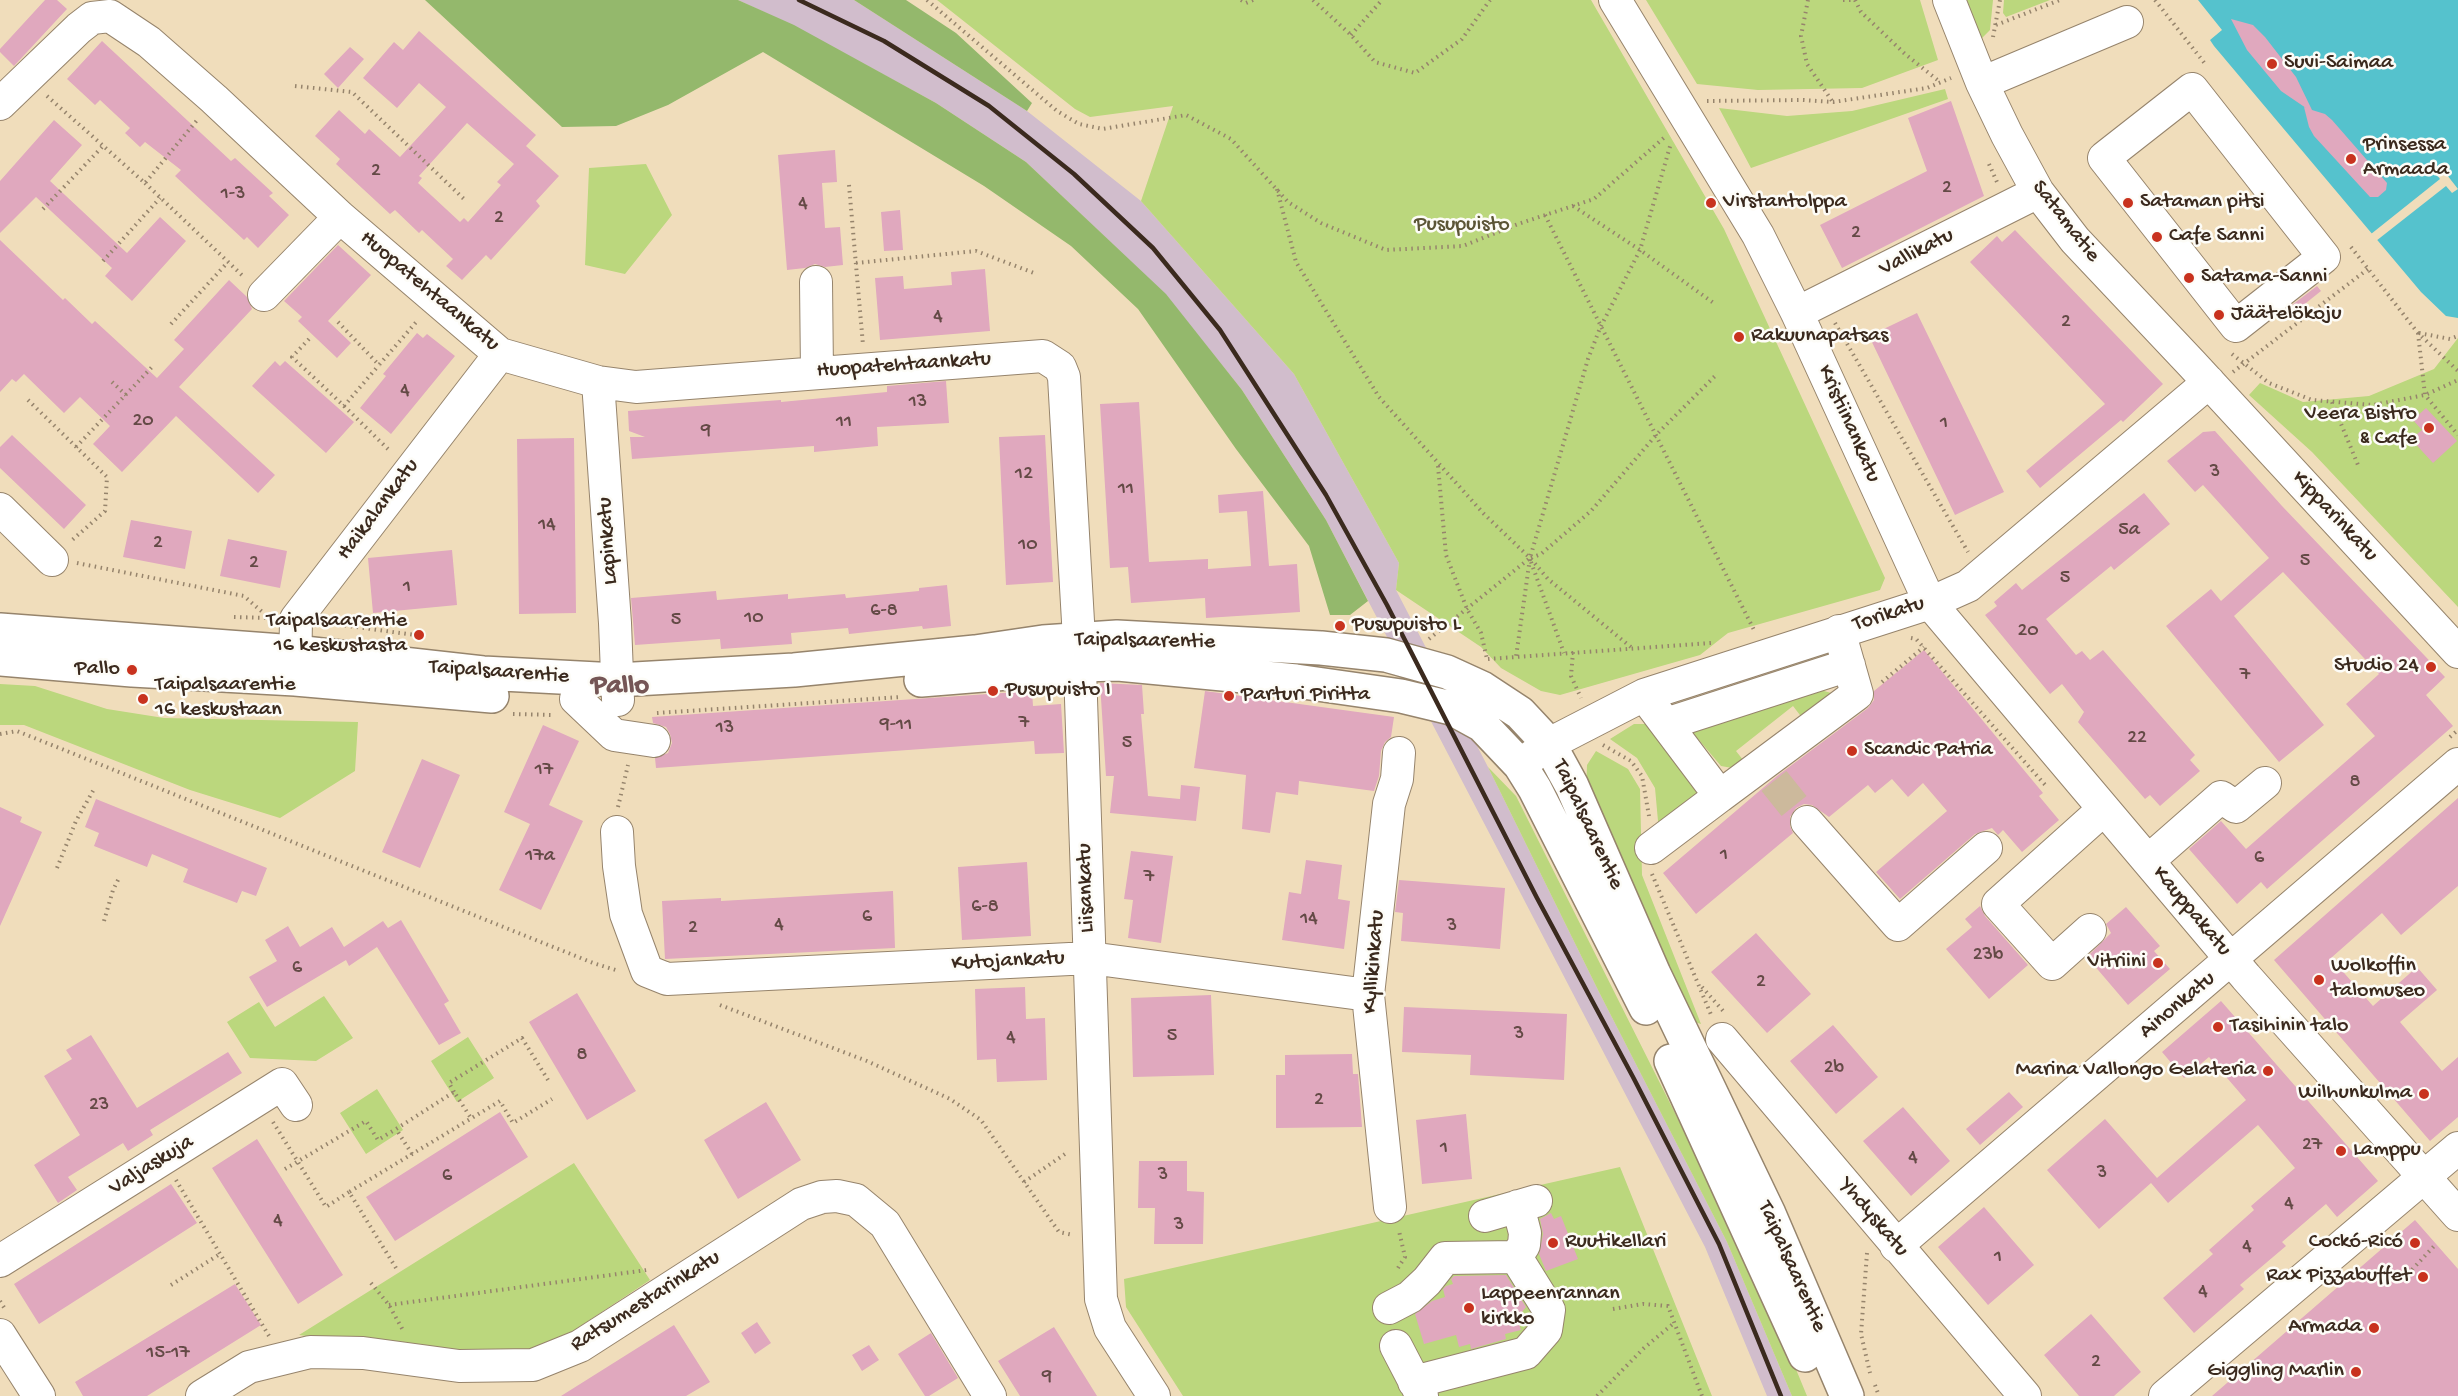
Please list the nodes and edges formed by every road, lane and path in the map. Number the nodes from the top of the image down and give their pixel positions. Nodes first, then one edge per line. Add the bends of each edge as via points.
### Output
1 (927, 0) edge
2 (1241, 0) edge
3 (1253, 0) edge
4 (1313, 0) edge
5 (1382, 0) edge
6 (1490, 0) edge
7 (1615, 0) edge
8 (1808, 0) edge
9 (1843, 0) edge
10 (1853, 0) edge
11 (1949, 0) edge
12 (2000, 0) edge
13 (2060, 0) edge
14 (2127, 22) dead end
15 (1996, 25) junction
16 (1351, 34) junction
17 (1991, 46) dead end
18 (1968, 80) junction
19 (1940, 82) junction
20 (295, 86) dead end
21 (2192, 89) joint
22 (42, 92) dead end
23 (214, 99) junction
24 (1833, 102) junction
25 (1677, 103) junction
26 (0, 104) edge
27 (1667, 134) dead end
28 (1672, 138) dead end
29 (102, 146) junction
30 (145, 183) junction
31 (849, 185) dead end
32 (1277, 187) junction
33 (2038, 192) junction
34 (160, 198) junction
35 (465, 200) dead end
36 (1572, 206) junction
37 (43, 208) dead end
38 (1545, 215) junction
39 (340, 217) junction
40 (1640, 250) junction
41 (103, 261) dead end
42 (228, 262) junction
43 (856, 263) junction
44 (2368, 269) dead end
45 (1034, 273) dead end
46 (816, 282) dead end
47 (264, 295) joint
48 (1715, 304) dead end
49 (1810, 307) junction
50 (418, 319) dead end
51 (338, 322) dead end
52 (171, 324) dead end
53 (1600, 328) junction
54 (2418, 333) junction
55 (2458, 336) edge
56 (309, 339) dead end
57 (2226, 349) dead end
58 (500, 354) junction
59 (2243, 364) junction
60 (380, 365) junction
61 (1060, 367) joint
62 (152, 368) dead end
63 (866, 369) junction
64 (2458, 371) edge
65 (817, 373) junction
66 (1717, 374) dead end
67 (2219, 379) junction
68 (2458, 381) edge
69 (112, 382) dead end
70 (598, 382) junction
71 (126, 395) junction
72 (2425, 395) junction
73 (28, 400) dead end
74 (2332, 402) junction
75 (344, 406) junction
76 (1656, 434) junction
77 (2458, 435) edge
78 (76, 447) junction
79 (393, 453) dead end
80 (2358, 465) dead end
81 (1438, 466) junction
82 (0, 509) edge
83 (61, 551) junction
84 (1968, 553) dead end
85 (1530, 558) junction
86 (1930, 603) junction
87 (1467, 609) junction
88 (327, 613) dead end
89 (269, 618) dead end
90 (332, 623) dead end
91 (0, 630) edge
92 (1839, 631) junction
93 (1757, 636) dead end
94 (1422, 645) dead end
95 (1632, 648) dead end
96 (1079, 652) junction
97 (2458, 652) edge
98 (1564, 653) dead end
99 (1516, 657) dead end
100 (0, 659) edge
101 (1487, 659) dead end
102 (1849, 664) junction
103 (295, 666) junction
104 (617, 690) junction
105 (1644, 695) junction
106 (576, 699) junction
107 (1666, 724) junction
108 (0, 734) edge
109 (1549, 744) junction
110 (642, 749) joint
111 (1399, 753) dead end
112 (2458, 764) edge
113 (1520, 765) junction
114 (2265, 783) dead end
115 (94, 789) dead end
116 (1720, 796) junction
117 (618, 799) dead end
118 (2104, 809) junction
119 (1807, 822) tunnel mouth
120 (617, 832) dead end
121 (1651, 848) dead end
122 (1986, 848) dead end
123 (2148, 861) junction
124 (57, 868) dead end
125 (120, 876) dead end
126 (104, 921) dead end
127 (2090, 930) dead end
128 (1090, 958) junction
129 (2232, 960) junction
130 (647, 972) junction
131 (1368, 995) junction
132 (713, 1002) dead end
133 (1722, 1039) dead end
134 (548, 1080) dead end
135 (454, 1092) junction
136 (258, 1099) junction
137 (552, 1099) dead end
138 (296, 1106) dead end
139 (471, 1118) junction
140 (396, 1129) junction
141 (2458, 1148) edge
142 (1072, 1149) dead end
143 (412, 1154) junction
144 (164, 1158) junction
145 (297, 1162) junction
146 (285, 1169) dead end
147 (2424, 1176) junction
148 (1024, 1182) junction
149 (349, 1192) junction
150 (1389, 1207) dead end
151 (2458, 1215) edge
152 (1485, 1216) dead end
153 (1083, 1238) dead end
154 (1882, 1247) junction
155 (220, 1254) junction
156 (1516, 1257) junction
157 (0, 1261) edge
158 (396, 1268) dead end
159 (657, 1268) dead end
160 (2407, 1273) joint
161 (371, 1283) dead end
162 (171, 1285) dead end
163 (389, 1305) junction
164 (1389, 1308) dead end
165 (1613, 1309) dead end
166 (1674, 1323) junction
167 (0, 1335) edge
168 (274, 1345) dead end
169 (1396, 1346) dead end
170 (421, 1362) junction
171 (21, 1384) edge
172 (1418, 1389) edge
173 (202, 1396) edge
174 (990, 1396) edge
175 (1154, 1396) edge
176 (1597, 1396) edge
177 (1702, 1396) edge
178 (1823, 1396) edge
179 (1847, 1396) edge
180 (1879, 1396) edge
181 (2025, 1396) edge
182 (2164, 1396) edge

1 - 32 path via 1057,111 1079,124 1103,129 1186,115 1231,139
2 - 3 path
4 - 16 path
5 - 16 path
6 - 16 path via 1462,39 1415,73 1375,62
7 - 25 street, Kristiinankatu
8 - 24 path via 1802,36 1807,64
9 - 10 path
10 - 19 path via 1890,40
11 - 18 street, Satamatie
12 - 15 path
13 - 15 path
14 - 18 street
15 - 17 path
18 - 19 path
18 - 33 street, Satamatie
19 - 24 path via 1927,88
20 - 35 path via 352,92
21 - 21 street via 2104,158 2236,326 2324,257
22 - 29 path
23 - 26 street, Huopatehtaankatu via 149,42 110,16 92,18 79,28
23 - 30 path
23 - 39 street, Huopatehtaankatu
24 - 25 path
25 - 49 street, Kristiinankatu via 1758,235
27 - 36 path via 1594,199
28 - 40 path
29 - 30 path
29 - 37 path
30 - 34 path
31 - 43 path
32 - 38 path via 1288,202 1321,223 1386,250 1463,246
32 - 81 path via 1296,262 1380,397
33 - 49 street, Vallikatu
33 - 67 street, Satamatie via 2075,240
34 - 41 path
34 - 42 path
36 - 38 path
36 - 40 path
38 - 53 path
39 - 47 street
39 - 58 street, Huopatehtaankatu
40 - 48 path
40 - 53 path
42 - 47 path
42 - 52 path
43 - 45 path via 976,251
43 - 63 path
44 - 59 path
46 - 65 street
49 - 84 path
49 - 86 street, Kristiinankatu
50 - 60 path
51 - 60 path
53 - 76 path
53 - 85 path
54 - 55 path via 2450,339
54 - 64 path
54 - 72 path
56 - 75 path via 292,357
57 - 59 path
58 - 70 street, Huopatehtaankatu
58 - 103 street, Haikalankatu via 296,619
59 - 67 path
59 - 74 path via 2269,383 2312,400
60 - 75 path
61 - 63 street, Huopatehtaankatu via 1044,356
61 - 96 street, Liisankatu via 1064,376
62 - 71 path
63 - 65 street, Huopatehtaankatu
65 - 70 street, Huopatehtaankatu via 636,387
66 - 76 path
67 - 86 street, Torikatu via 1968,586
67 - 97 street, Kipparinkatu
68 - 72 path
69 - 71 path
70 - 104 street, Lapinkatu
71 - 78 path
72 - 74 path via 2373,405
72 - 77 path
73 - 78 path
74 - 80 path
75 - 79 path
76 - 85 path via 1591,511 1541,554
76 - 93 path
78 - 83 path via 107,477 105,511
81 - 85 path
81 - 87 path via 1446,555
82 - 83 street
83 - 89 path via 244,596
85 - 87 path
85 - 95 path via 1548,579
85 - 98 path
85 - 99 path
86 - 92 street, Torikatu
86 - 118 street, Kauppakatu
87 - 94 path
87 - 101 path via 1481,633
88 - 90 path
91 - 103 main road, Taipalsaarentie
92 - 102 street
92 - 105 street, Torikatu
96 - 104 main road, Taipalsaarentie via 794,670
96 - 109 main road, Taipalsaarentie via 1117,638 1386,655 1447,672 1482,688 1520,713
96 - 113 main road, Taipalsaarentie via 1118,664 1296,681 1401,696 1451,708 1482,725
96 - 128 street, Liisankatu
100 - 103 main road, Taipalsaarentie via 132,670
102 - 107 street
102 - 116 street via 1857,694 1768,773
103 - 104 main road, Taipalsaarentie via 483,673
103 - 106 main road, Taipalsaarentie via 485,696
104 - 106 main road, Taipalsaarentie
105 - 107 street
105 - 109 street, Torikatu
106 - 110 street via 614,735
107 - 116 street
108 - 130 path via 17,731 593,963 626,973
109 - 113 street, Torikatu
109 - 179 main road, Taipalsaarentie via 1572,786 1654,974 1769,1214
110 - 117 path
111 - 131 street, Kyllikinkatu via 1397,779 1389,804
112 - 129 street, Ainonkatu
113 - 178 main road, Taipalsaarentie via 1635,985
114 - 123 street via 2236,807 2221,797
115 - 124 path
116 - 121 street
118 - 123 street, Kauppakatu
118 - 127 street via 1998,904 2052,964
119 - 122 street via 1898,925
120 - 130 street via 626,914
123 - 129 street, Kauppakatu
125 - 126 path
128 - 130 street, Kutojankatu via 667,979
128 - 131 street, Kutojankatu
128 - 175 street, Liisankatu via 1101,1299 1110,1328
129 - 147 street, Kauppakatu
129 - 154 street, Ainonkatu
131 - 150 street, Kyllikinkatu
132 - 148 path via 867,1061 950,1099 981,1120
133 - 154 street, Yhdyskatu
134 - 135 path via 522,1038 449,1083
135 - 139 path
135 - 140 path
136 - 138 street, Valjaskuja via 282,1084
136 - 144 street, Valjaskuja
136 - 145 path
137 - 139 path via 513,1123 500,1101
139 - 143 path
140 - 143 path
140 - 145 path via 378,1140 366,1120
141 - 147 street
142 - 148 path
143 - 149 path
144 - 155 path
144 - 157 street, Valjaskuja
145 - 146 path
145 - 149 path via 326,1207
147 - 151 street, Kauppakatu
147 - 182 street
148 - 153 path via 1059,1232
149 - 158 path
152 - 156 street via 1527,1203 1524,1245
154 - 180 path via 1861,1334
154 - 181 street, Yhdyskatu
155 - 162 path
155 - 168 path
156 - 164 street via 1445,1258 1410,1297
156 - 172 street via 1549,1310 1546,1330 1526,1353
159 - 163 path
160 - 160 path via 2436,1244
161 - 163 path
163 - 170 path
165 - 166 path via 1643,1304 1668,1306
166 - 176 path
166 - 177 path
167 - 171 street
169 - 172 street
170 - 173 street, Ratsumestarinkatu via 363,1353 310,1352 249,1367
170 - 174 street, Ratsumestarinkatu via 533,1365 580,1347 801,1204 837,1196 856,1200 885,1224

